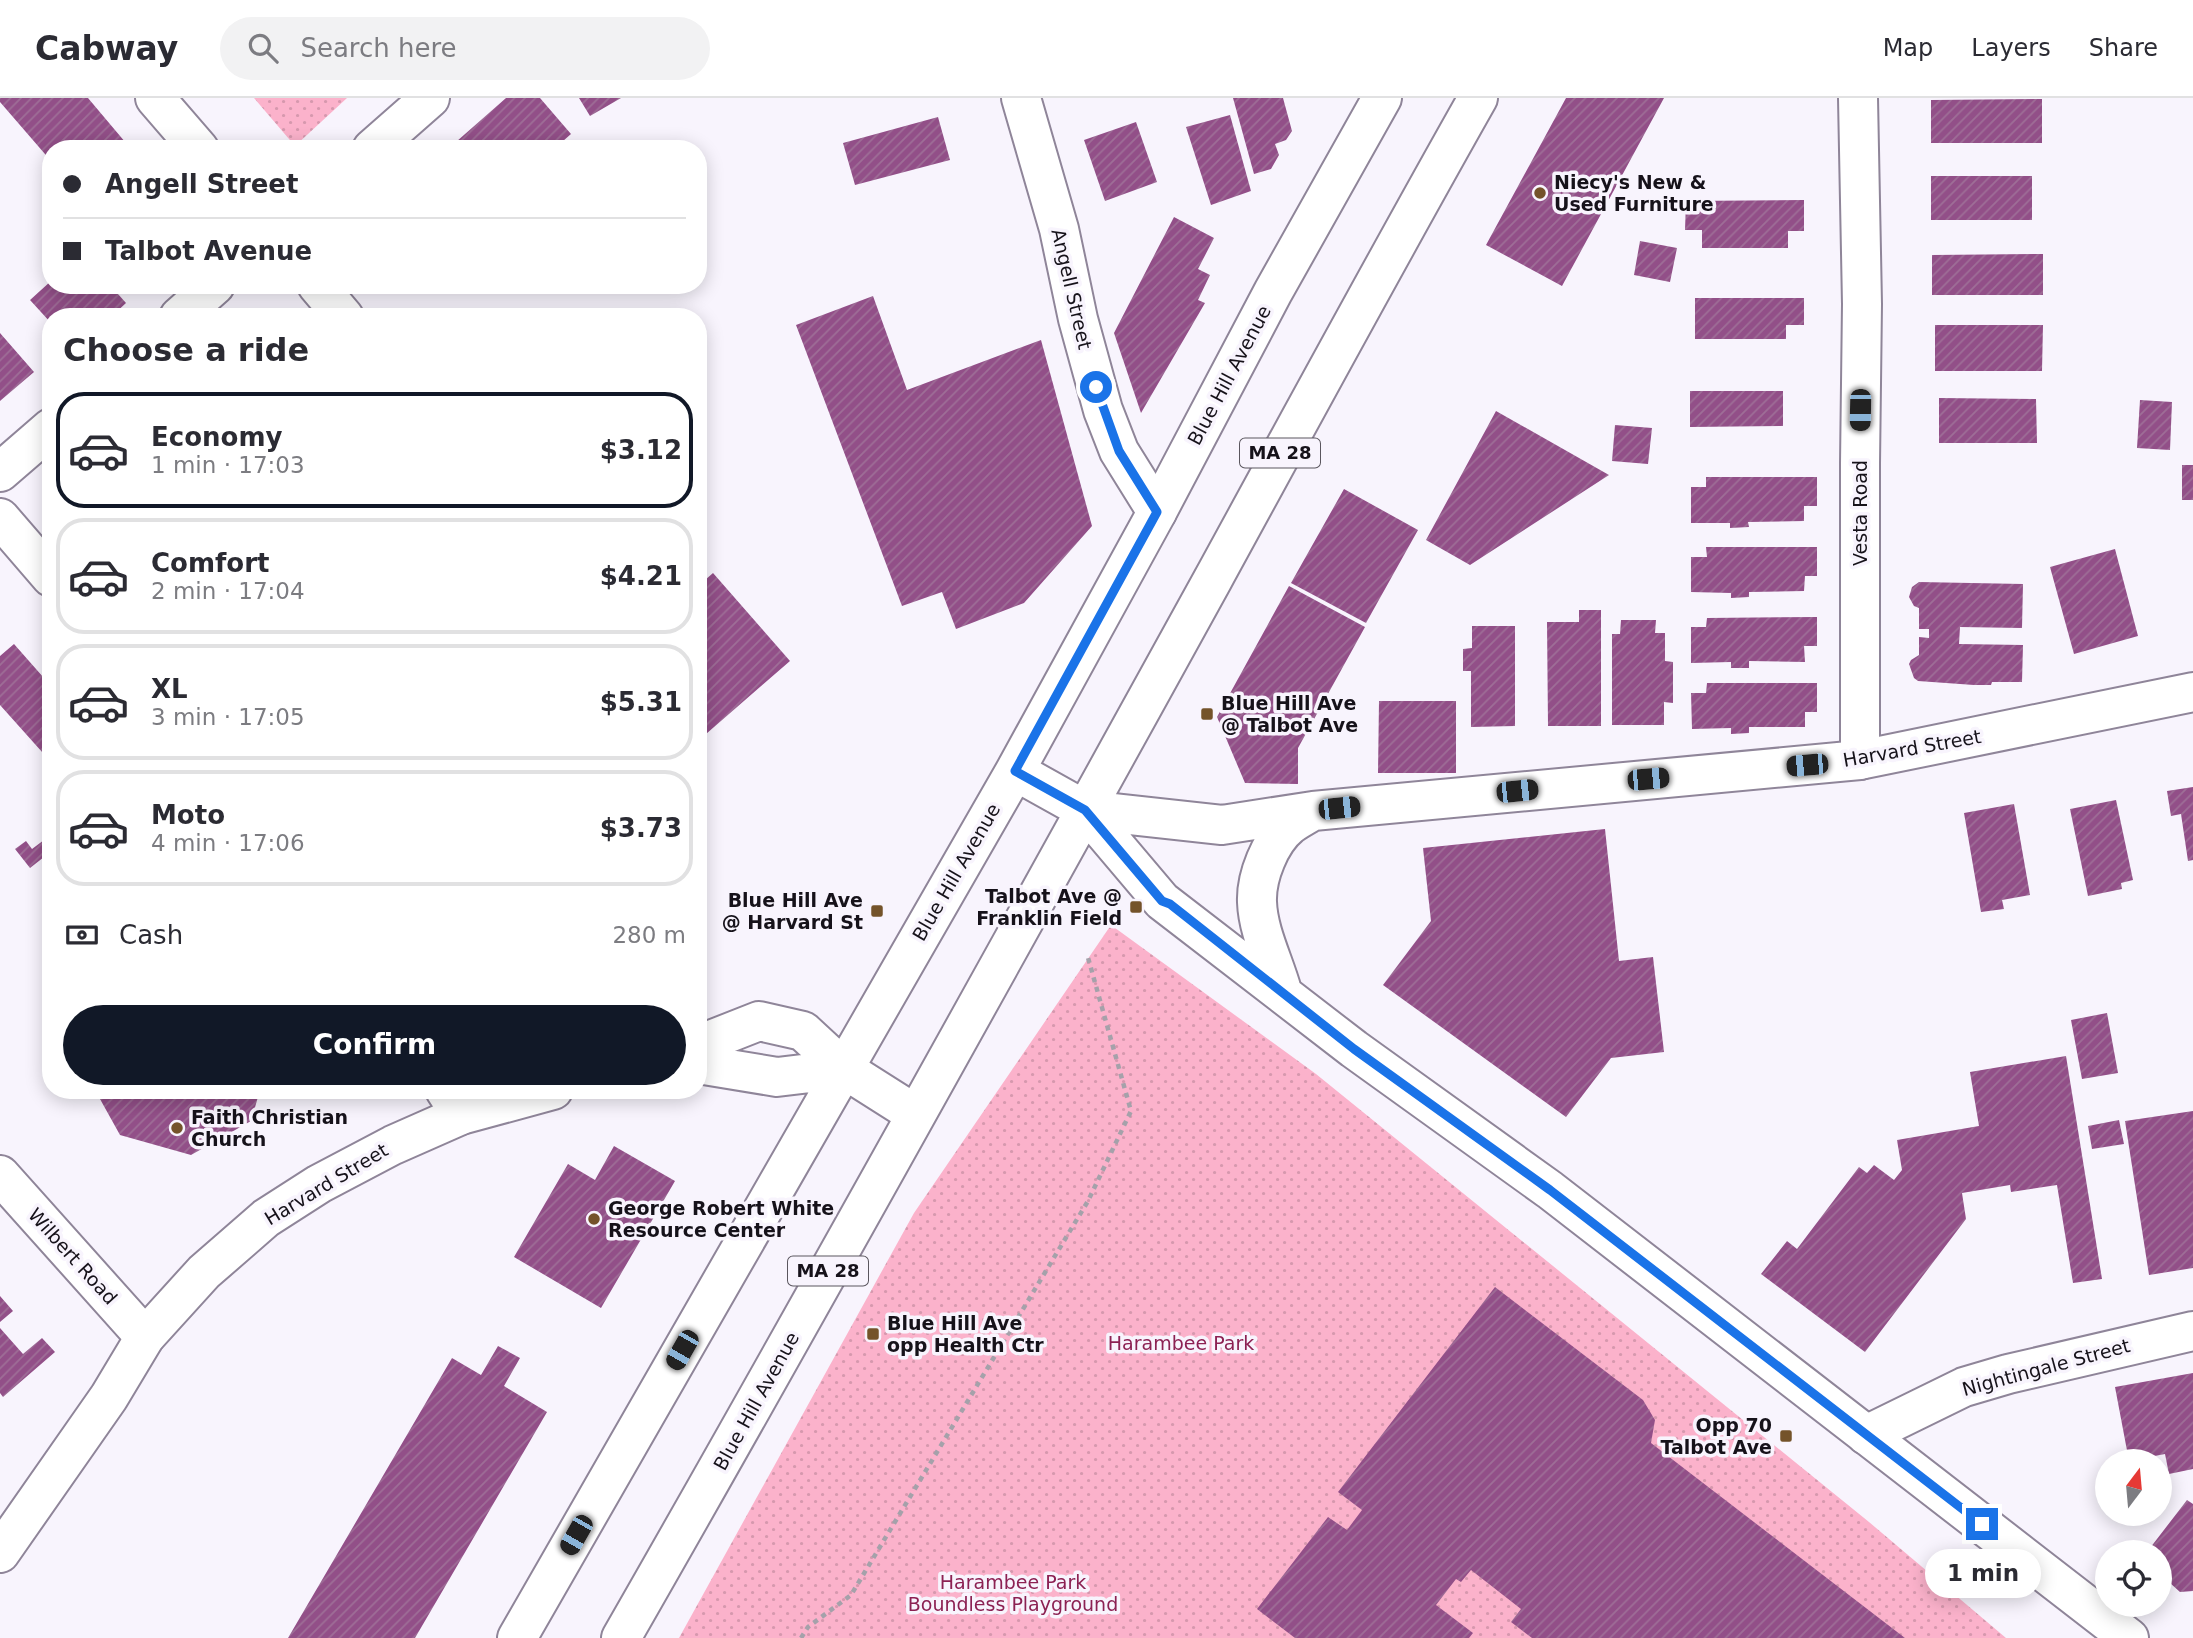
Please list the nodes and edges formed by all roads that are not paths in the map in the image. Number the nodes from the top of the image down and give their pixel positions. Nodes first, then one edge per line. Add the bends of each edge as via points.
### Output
1 (155, 98) edge
2 (430, 98) edge
3 (1021, 98) edge
4 (1382, 98) edge
5 (1478, 98) edge
6 (1858, 98) edge
7 (191, 140) edge
8 (382, 140) edge
9 (205, 294) edge
10 (325, 294) edge
11 (189, 308) edge
12 (336, 308) edge
13 (42, 436) edge
14 (0, 472) edge
15 (1157, 512) junction
16 (0, 518) edge
17 (42, 567) edge
18 (2193, 692) edge
19 (1860, 760) junction
20 (1015, 771) junction
21 (1085, 810) junction
22 (1313, 811) junction
23 (1282, 991) junction
24 (707, 1041) edge
25 (707, 1065) edge
26 (844, 1069) junction
27 (484, 1099) edge
28 (453, 1103) edge
29 (915, 1114) junction
30 (0, 1175) edge
31 (2193, 1331) edge
32 (145, 1337) junction
33 (1866, 1435) junction
34 (0, 1553) edge
35 (517, 1638) edge
36 (621, 1638) edge
37 (2129, 1638) edge

1 - 7 main road
2 - 8 main road
3 - 15 main road, Angell Street via 1103,410 1119,451
4 - 15 main road, Blue Hill Avenue
5 - 21 main road, Blue Hill Avenue / MA 28
6 - 19 main road, Vesta Road
9 - 11 main road
10 - 12 main road
13 - 14 main road
15 - 20 main road, Blue Hill Avenue
16 - 17 main road
18 - 19 main road, Harvard Street
19 - 22 main road, Harvard Street
20 - 21 main road
20 - 26 main road, Blue Hill Avenue
21 - 22 main road, Harvard Street via 1222,825
21 - 23 main road via 1162,901
21 - 29 main road, Blue Hill Avenue / MA 28
22 - 23 main road via 1288,826 1260,876 1257,902 1262,929
23 - 33 main road via 1354,1049 1550,1190
24 - 26 main road via 759,1021 803,1031
25 - 26 main road via 777,1077
26 - 29 main road
26 - 35 main road, Blue Hill Avenue
27 - 28 main road, Harvard Street
28 - 32 main road, Harvard Street via 266,1217 204,1272
29 - 36 main road, Blue Hill Avenue / MA 28
30 - 32 main road, Wilbert Road
31 - 33 main road, Nightingale Street via 1964,1387
32 - 34 main road, Harvard Street
33 - 37 main road

